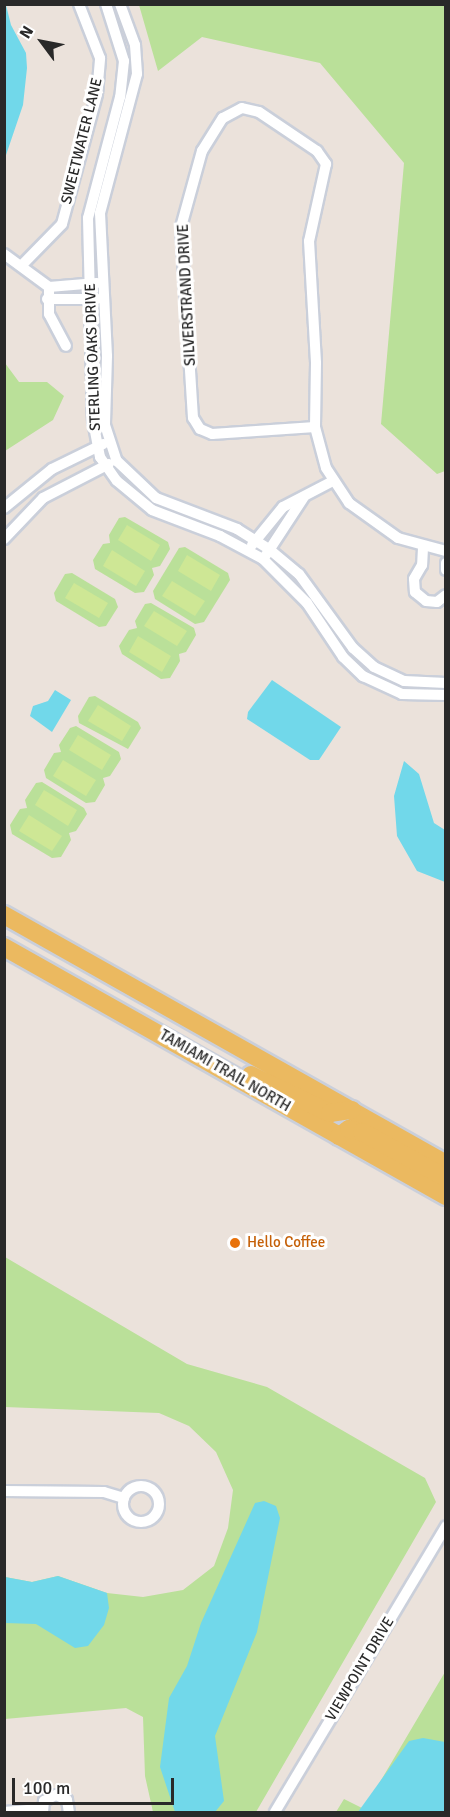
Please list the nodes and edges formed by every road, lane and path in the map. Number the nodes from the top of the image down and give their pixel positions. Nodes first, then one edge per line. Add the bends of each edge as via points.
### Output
1 (79, 4) edge
2 (106, 4) edge
3 (120, 4) edge
4 (4, 254) edge
5 (22, 265) junction
6 (104, 282) junction
7 (91, 284) junction
8 (49, 287) junction
9 (46, 299) junction
10 (92, 299) junction
11 (105, 299) junction
12 (66, 346) dead end
13 (315, 428) junction
14 (109, 442) junction
15 (97, 447) junction
16 (117, 461) junction
17 (105, 466) junction
18 (333, 482) junction
19 (304, 498) junction
20 (4, 508) edge
21 (4, 539) edge
22 (256, 540) junction
23 (423, 548) junction
24 (248, 549) junction
25 (269, 549) junction
26 (446, 551) edge
27 (263, 559) junction
28 (446, 563) edge
29 (446, 570) edge
30 (446, 595) edge
31 (446, 683) edge
32 (446, 695) edge
33 (4, 915) edge
34 (4, 921) edge
35 (43, 936) junction
36 (4, 947) edge
37 (191, 1051) junction
38 (352, 1110) junction
39 (339, 1136) junction
40 (446, 1164) edge
41 (446, 1178) edge
42 (446, 1196) edge
43 (4, 1491) edge
44 (124, 1498) dead end
45 (446, 1526) edge
46 (42, 1811) edge
47 (4, 1812) edge
48 (69, 1812) edge
49 (275, 1812) edge

1 - 5 street, SWEETWATER LANE via 99,58 97,94 62,224
2 - 7 street, STERLING OAKS DRIVE via 122,46 123,81 90,201
3 - 6 street, STERLING OAKS DRIVE via 135,45 137,74 100,213
4 - 5 street
5 - 8 street
6 - 7 street
6 - 11 street, STERLING OAKS DRIVE
7 - 8 street
7 - 10 street, STERLING OAKS DRIVE
8 - 9 street
9 - 10 street
9 - 12 street via 49,314
10 - 11 street
10 - 15 street, STERLING OAKS DRIVE via 93,421
11 - 14 street, STERLING OAKS DRIVE via 105,425
13 - 13 street, SILVERSTRAND DRIVE via 316,363 309,241 326,165 317,151 259,112 237,109 223,117 202,151 182,218 193,418 200,429 212,434
13 - 18 street, SILVERSTRAND DRIVE via 319,451
14 - 15 street
14 - 16 street, STERLING OAKS DRIVE
15 - 17 street, STERLING OAKS DRIVE
15 - 20 street via 52,469
16 - 17 street
16 - 22 street, STERLING OAKS DRIVE via 156,498
17 - 21 street via 43,498
17 - 24 street, STERLING OAKS DRIVE via 127,492 152,510
18 - 19 street
18 - 23 street, SILVERSTRAND DRIVE via 371,522
19 - 22 street via 283,507
19 - 25 street
22 - 24 street
22 - 25 street, STERLING OAKS DRIVE
23 - 26 street, SILVERSTRAND DRIVE
23 - 30 street via 422,564 414,579 416,591 426,601 437,602
24 - 27 street, STERLING OAKS DRIVE
25 - 27 street
25 - 31 street, STERLING OAKS DRIVE via 299,574 362,658 404,681
27 - 32 street, STERLING OAKS DRIVE via 308,603 339,652 363,676 402,694
28 - 29 street
33 - 35 main road, TAMIAMI TRAIL NORTH
34 - 35 main road
35 - 38 main road, TAMIAMI TRAIL NORTH
36 - 37 main road, TAMIAMI TRAIL NORTH
37 - 38 main road via 282,1087 330,1113
37 - 39 main road, TAMIAMI TRAIL NORTH
38 - 40 main road, TAMIAMI TRAIL NORTH
39 - 41 main road via 349,1129 362,1132
39 - 42 main road, TAMIAMI TRAIL NORTH
43 - 44 street via 104,1492
45 - 49 street, VIEWPOINT DRIVE
46 - 47 street
46 - 48 street via 47,1798 60,1795 67,1800

